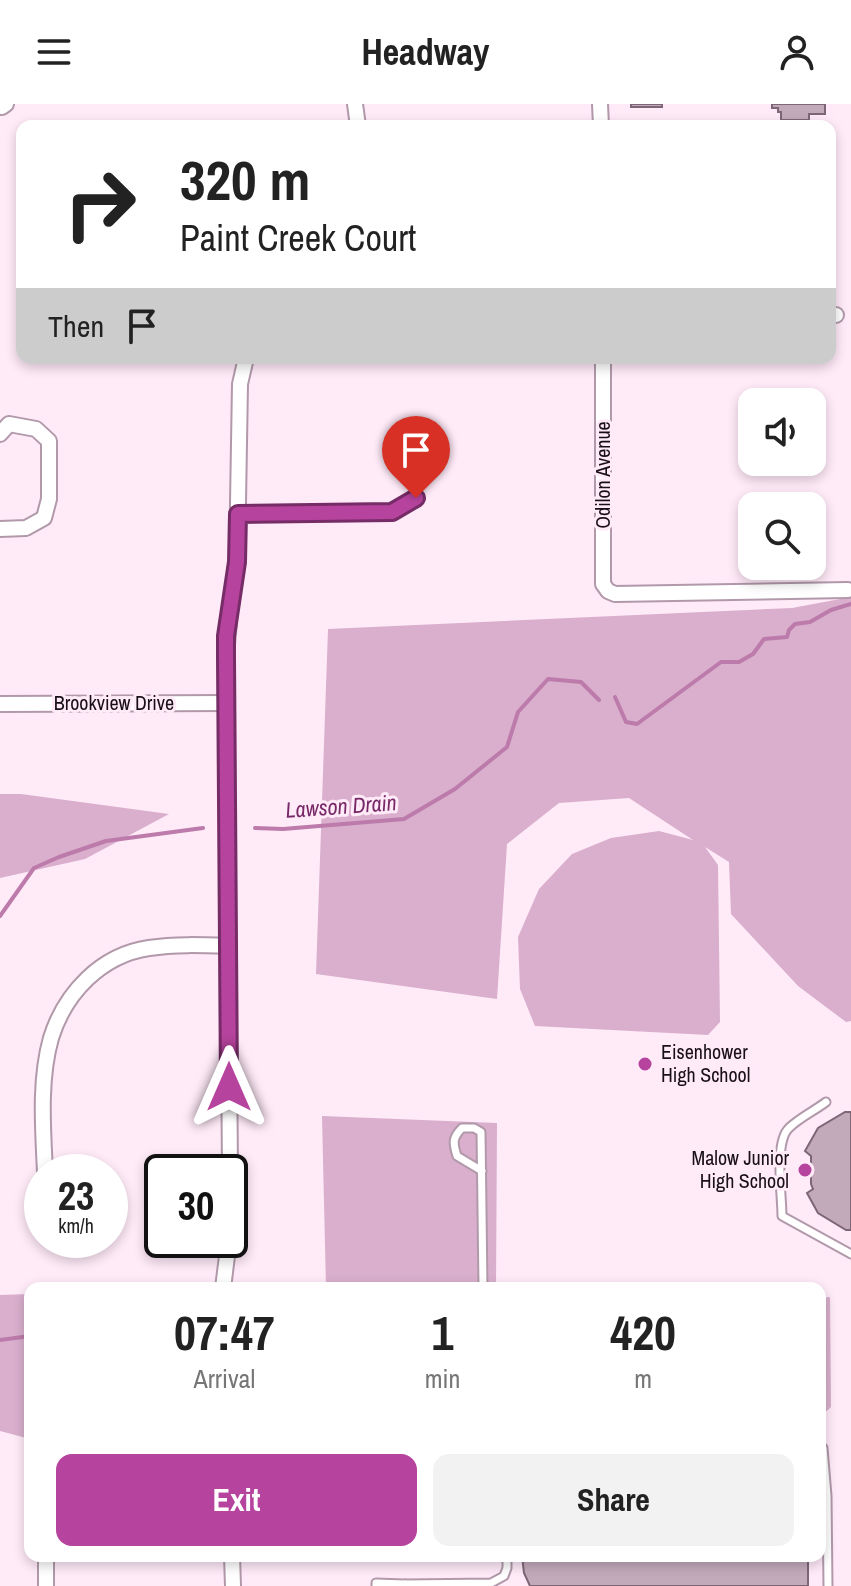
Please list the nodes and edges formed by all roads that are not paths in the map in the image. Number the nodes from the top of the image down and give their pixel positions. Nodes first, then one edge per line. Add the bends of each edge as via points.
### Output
1 (245, 364) edge
2 (603, 364) edge
3 (0, 434) edge
4 (416, 498) dead end
5 (238, 514) junction
6 (0, 529) edge
7 (848, 590) dead end
8 (227, 703) junction
9 (0, 704) edge
10 (228, 946) junction
11 (826, 1102) dead end
12 (45, 1154) edge
13 (230, 1154) edge
14 (482, 1171) junction
15 (851, 1254) edge
16 (227, 1258) edge
17 (224, 1282) edge
18 (483, 1282) edge
19 (826, 1484) edge
20 (46, 1562) edge
21 (232, 1562) edge
22 (507, 1562) edge
23 (405, 1585) edge
24 (46, 1586) edge
25 (233, 1586) edge
26 (376, 1586) edge
27 (828, 1586) edge

1 - 5 street
2 - 7 street, Odilon Avenue via 603,584 608,591
3 - 6 street via 9,424 36,429 49,441 44,518 26,528
4 - 5 street via 392,512
5 - 8 street via 226,636
8 - 9 street, Brookview Drive
8 - 10 street
10 - 12 street via 146,948 98,968 80,985 64,1009 47,1056
10 - 13 street
11 - 15 lane via 786,1130 779,1167 782,1216
14 - 14 lane via 481,1132 462,1128 455,1135 457,1156
14 - 18 lane
16 - 17 street
19 - 27 lane
20 - 24 street
21 - 25 street
22 - 23 lane via 504,1576 491,1583
23 - 26 lane

